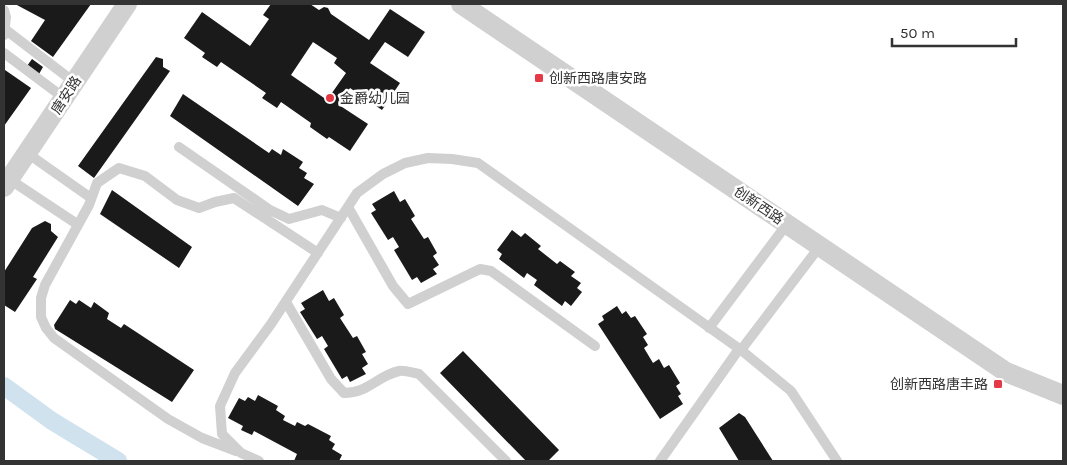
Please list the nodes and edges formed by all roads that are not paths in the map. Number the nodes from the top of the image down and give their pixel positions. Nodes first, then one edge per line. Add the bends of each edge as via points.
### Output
1 (127, 4) edge
2 (461, 4) edge
3 (4, 10) edge
4 (5, 32) edge
5 (4, 53) edge
6 (69, 90) junction
7 (179, 147) dead end
8 (27, 152) junction
9 (6, 183) edge
10 (91, 198) junction
11 (348, 207) junction
12 (341, 218) junction
13 (77, 224) junction
14 (787, 224) junction
15 (820, 246) junction
16 (318, 253) junction
17 (286, 302) junction
18 (709, 328) junction
19 (595, 346) dead end
20 (740, 350) junction
21 (1063, 395) edge
22 (241, 453) junction
23 (259, 461) edge
24 (506, 461) edge
25 (660, 461) edge
26 (837, 461) edge

1 - 6 street, 唐安路
2 - 14 street, 创新西路
3 - 4 lane
4 - 6 lane
5 - 6 lane
6 - 8 street, 唐安路
7 - 12 lane via 270,210 289,219 322,210
8 - 9 street, 唐安路
8 - 10 lane
9 - 13 lane
10 - 13 lane
10 - 16 lane via 97,183 119,168 145,176 177,200 199,208 234,198
11 - 12 lane
11 - 18 lane via 357,193 405,163 428,158 478,163
11 - 19 lane via 393,286 408,304 480,269 491,271
12 - 16 lane
13 - 22 lane via 50,273 41,298 41,317 46,328 54,338 168,419 202,438
14 - 15 street, 创新西路
14 - 18 lane
15 - 20 lane
15 - 21 street, 创新西路 via 1006,372
16 - 17 lane
17 - 22 lane via 235,373 220,406 222,434
17 - 24 lane via 331,379 344,393 358,393 401,370 419,374
18 - 20 lane
20 - 25 lane
20 - 26 lane via 791,391
22 - 23 lane

